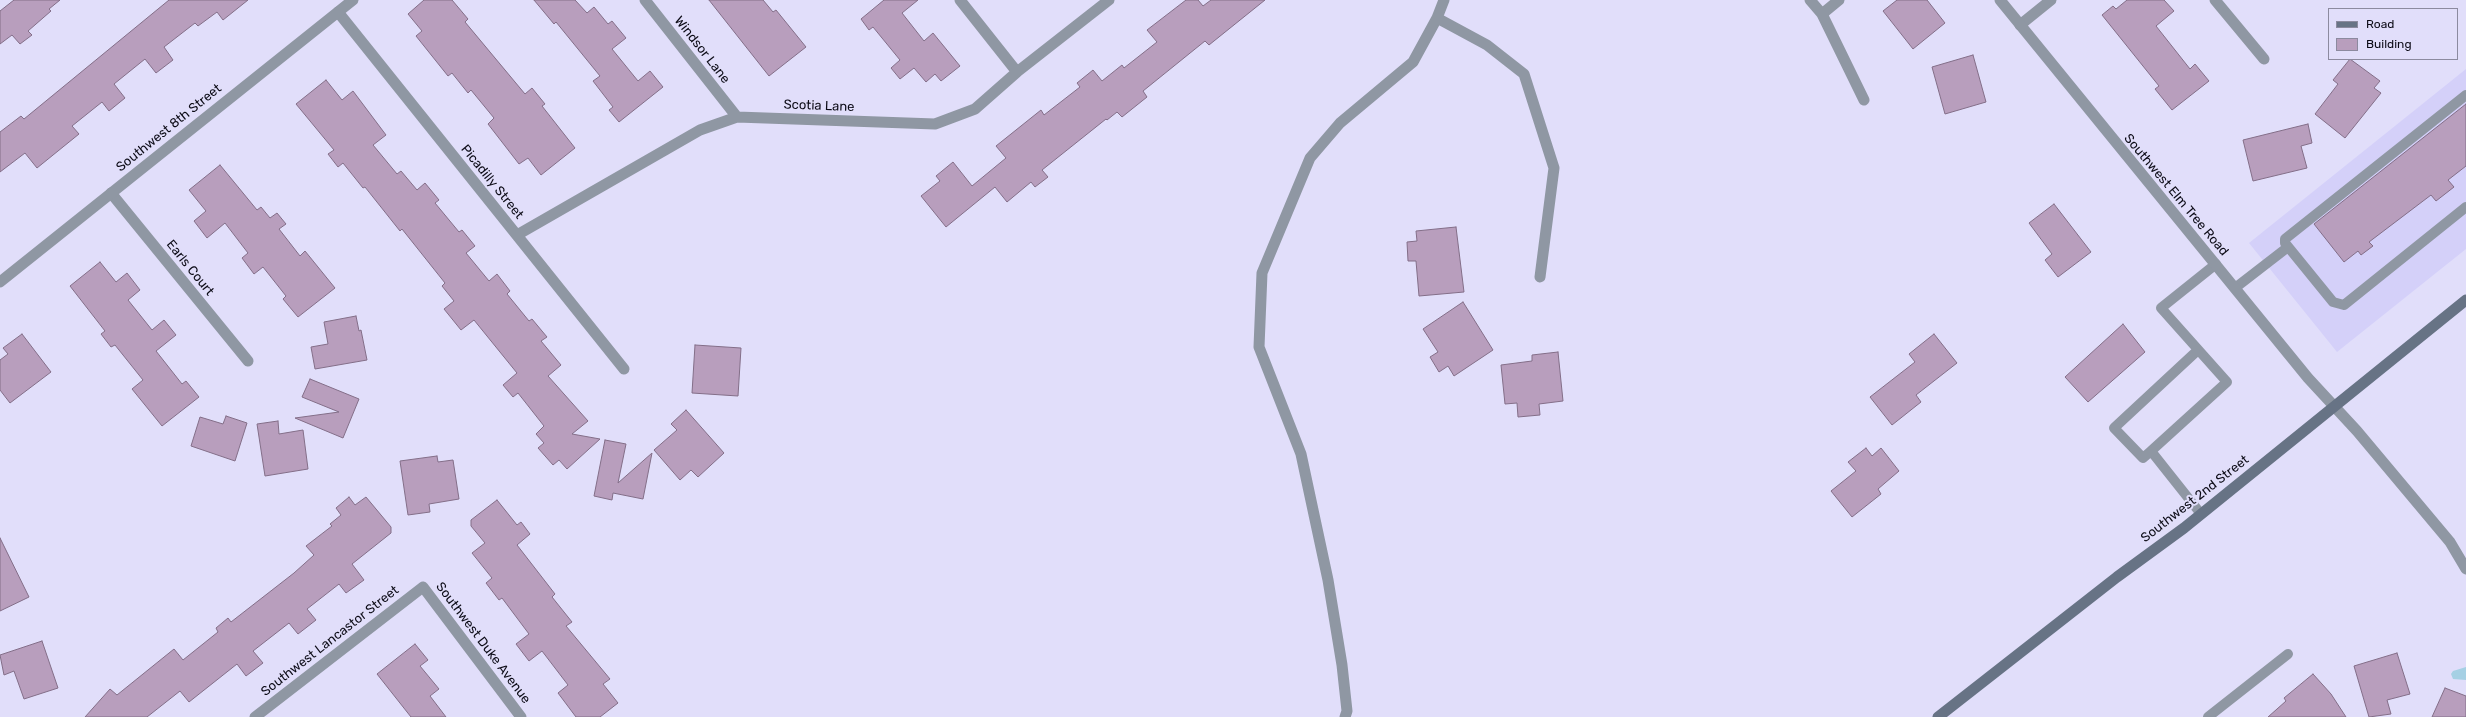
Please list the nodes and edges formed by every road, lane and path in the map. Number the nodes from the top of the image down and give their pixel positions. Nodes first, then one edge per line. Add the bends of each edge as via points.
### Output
1 (353, 0) edge
2 (645, 0) edge
3 (960, 0) edge
4 (1109, 0) edge
5 (1444, 0) edge
6 (1810, 0) edge
7 (1839, 0) edge
8 (2000, 0) edge
9 (2051, 0) edge
10 (2215, 0) edge
11 (338, 12) junction
12 (1822, 14) junction
13 (1437, 18) junction
14 (2020, 25) junction
15 (2264, 59) dead end
16 (1017, 72) junction
17 (2466, 95) edge
18 (1864, 100) dead end
19 (737, 117) junction
20 (111, 193) junction
21 (2466, 207) edge
22 (517, 235) junction
23 (2288, 247) junction
24 (2216, 264) junction
25 (1540, 277) dead end
26 (1, 281) edge
27 (2235, 288) junction
28 (2466, 300) edge
29 (2198, 350) junction
30 (248, 362) dead end
31 (624, 369) dead end
32 (2334, 406) junction
33 (2151, 451) junction
34 (2201, 514) junction
35 (2466, 569) edge
36 (423, 587) joint
37 (2288, 654) dead end
38 (255, 717) edge
39 (521, 717) edge
40 (1345, 717) edge
41 (1938, 717) edge
42 (2208, 717) edge

1 - 11 street, Southwest 8th Street
2 - 19 street, Windsor Lane
3 - 16 street
4 - 16 street, Scotia Lane
5 - 13 street
6 - 12 street
7 - 12 street
8 - 14 street, Southwest Elm Tree Road
9 - 14 street
10 - 15 street
11 - 20 street, Southwest 8th Street
11 - 22 street, Picadilly Street
12 - 18 street
13 - 25 street via 1487,45 1524,74 1554,168
13 - 40 street via 1413,62 1340,123 1310,158 1262,273 1259,347 1301,454 1328,580 1342,665 1347,711
14 - 24 street, Southwest Elm Tree Road
16 - 19 street, Scotia Lane via 975,110 935,124
17 - 23 lane via 2285,238
19 - 22 street, Scotia Lane via 700,130
20 - 26 street, Southwest 8th Street
20 - 30 street, Earls Court
21 - 23 lane via 2344,305 2333,302
22 - 31 street, Picadilly Street
23 - 27 lane
24 - 27 street, Southwest Elm Tree Road
24 - 29 lane via 2161,308
27 - 32 street, Southwest Elm Tree Road
28 - 32 main road, Southwest 2nd Street
29 - 33 lane via 2227,382
29 - 33 lane via 2114,428 2143,458
32 - 34 main road, Southwest 2nd Street
32 - 35 street, Southwest Elm Tree Road via 2450,542
33 - 34 lane
34 - 41 main road, Southwest 2nd Street via 2117,576
36 - 38 street, Southwest Lancastor Street
36 - 39 street, Southwest Duke Avenue
37 - 42 lane

